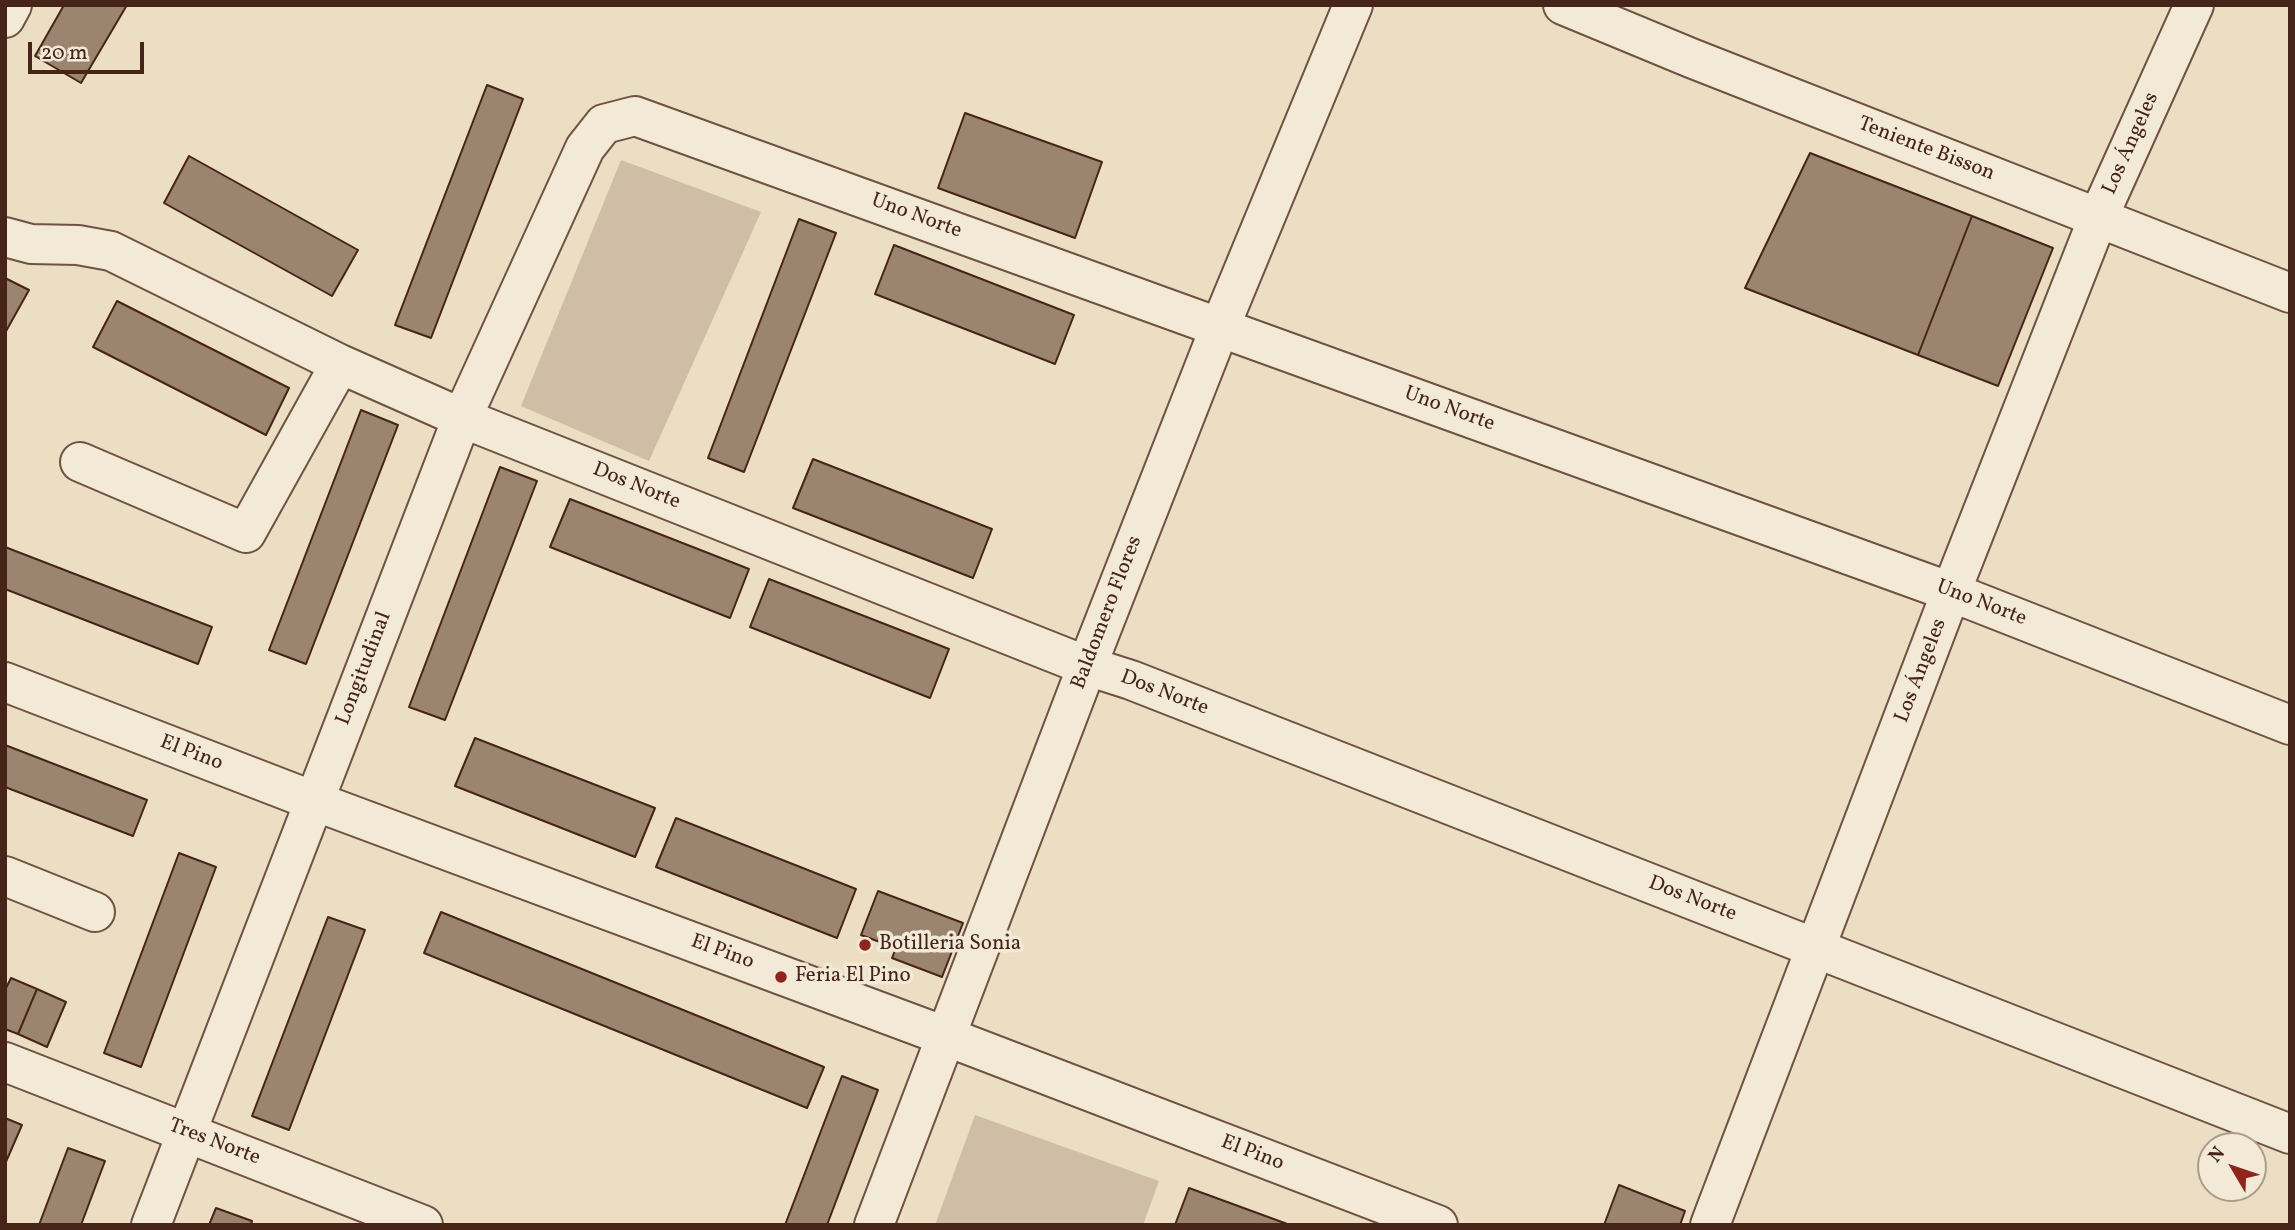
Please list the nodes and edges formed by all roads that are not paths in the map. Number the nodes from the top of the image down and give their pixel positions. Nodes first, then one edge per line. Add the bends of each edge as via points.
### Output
1 (12, 5) edge
2 (1353, 5) edge
3 (1563, 5) edge
4 (2194, 5) edge
5 (5, 18) edge
6 (604, 124) joint
7 (2098, 218) junction
8 (5, 237) edge
9 (2290, 293) edge
10 (1220, 327) junction
11 (340, 364) junction
12 (462, 418) junction
13 (80, 462) dead end
14 (1951, 592) junction
15 (1087, 666) junction
16 (5, 682) edge
17 (2290, 724) edge
18 (314, 801) junction
19 (5, 876) edge
20 (95, 912) dead end
21 (1816, 948) junction
22 (945, 1036) junction
23 (5, 1062) edge
24 (187, 1132) junction
25 (2290, 1134) edge
26 (151, 1225) edge
27 (423, 1225) edge
28 (874, 1225) edge
29 (1438, 1225) edge
30 (1710, 1225) edge

1 - 5 street
2 - 10 street, Baldomero Flores
3 - 7 street, Teniente Bisson
4 - 7 street, Los Ángeles
6 - 10 street, Uno Norte via 635,116
6 - 12 street, Longitudinal via 585,148
7 - 9 street, Teniente Bisson
7 - 14 street, Los Ángeles
8 - 11 street, Dos Norte via 31,244 111,251
10 - 14 street, Uno Norte
10 - 15 street, Baldomero Flores
11 - 12 street, Dos Norte
11 - 13 street via 246,533
12 - 15 street, Dos Norte
12 - 18 street, Longitudinal
14 - 17 street, Uno Norte
14 - 21 street, Los Ángeles
15 - 21 street, Dos Norte
15 - 22 street, Baldomero Flores
16 - 18 street, El Pino
18 - 22 street, El Pino
18 - 24 street, Longitudinal
19 - 20 street
21 - 25 street, Dos Norte
21 - 30 street, Los Ángeles
22 - 28 street, Baldomero Flores
22 - 29 street, El Pino
23 - 24 street, Tres Norte
24 - 26 street, Longitudinal
24 - 27 street, Tres Norte

